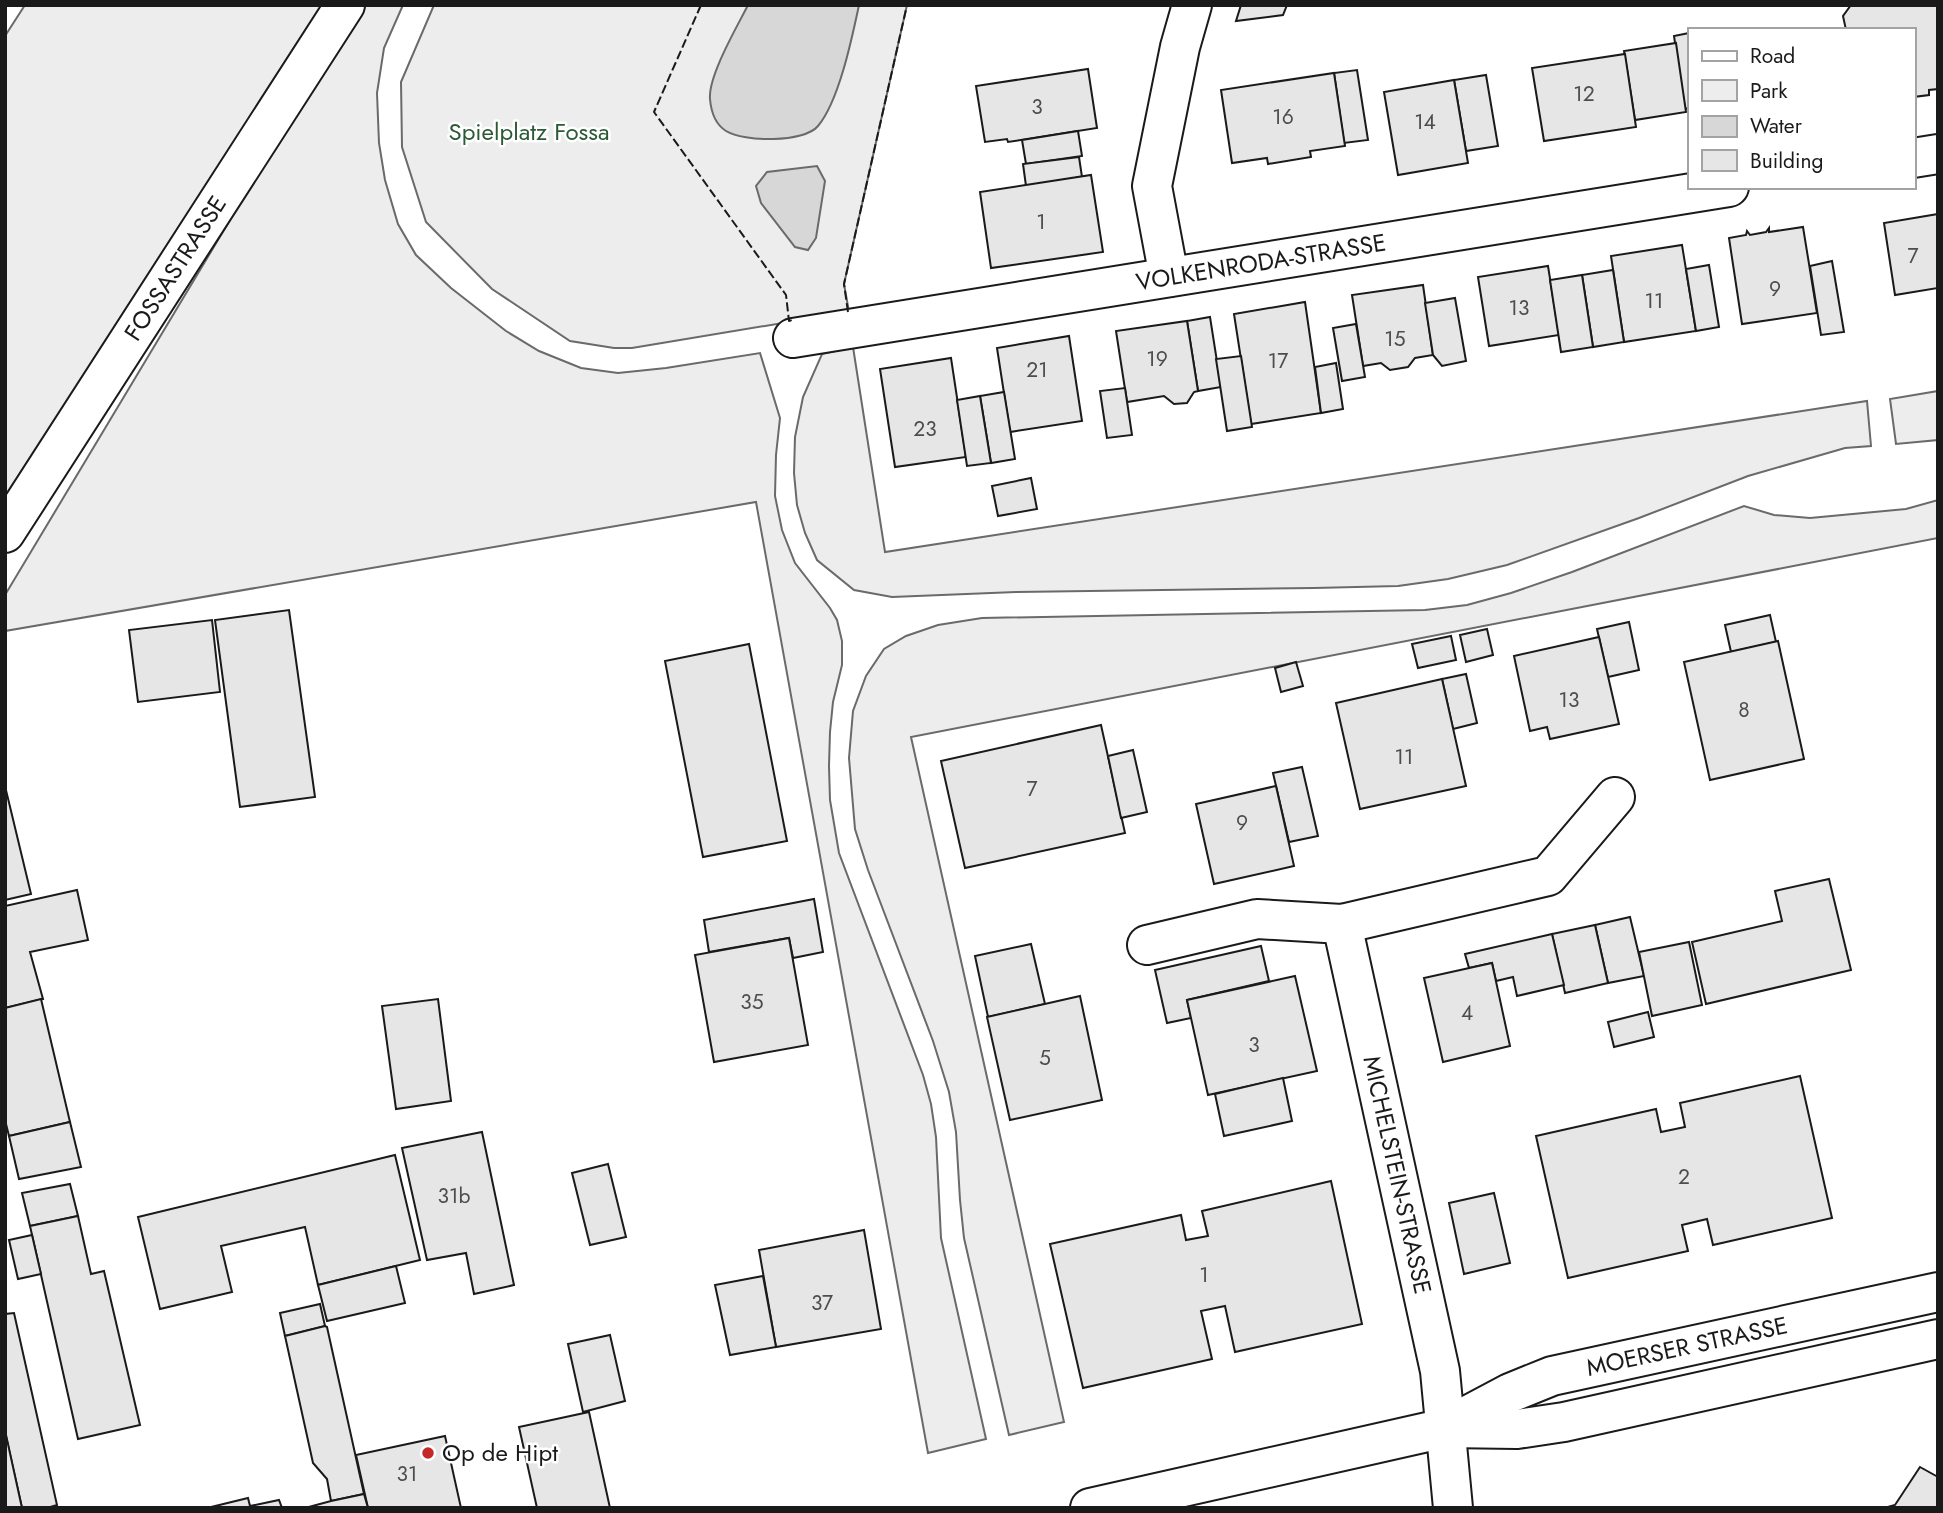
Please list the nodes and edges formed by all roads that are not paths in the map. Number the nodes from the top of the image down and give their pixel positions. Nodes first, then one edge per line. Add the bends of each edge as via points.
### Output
1 (345, 5) edge
2 (1192, 5) edge
3 (1938, 154) edge
4 (1915, 158) edge
5 (1717, 189) edge
6 (1169, 277) junction
7 (793, 338) dead end
8 (5, 533) edge
9 (1615, 797) dead end
10 (1342, 924) junction
11 (1147, 944) dead end
12 (1938, 1292) edge
13 (1938, 1339) edge
14 (1444, 1428) junction
15 (1090, 1508) edge
16 (1453, 1508) edge

1 - 8 street, FOSSASTRASSE
2 - 6 street via 1152,186
3 - 4 street
5 - 6 street, VOLKENRODA-STRASSE
6 - 7 street, VOLKENRODA-STRASSE
9 - 10 street via 1548,876
10 - 11 street via 1257,919
10 - 14 street, MICHELSTEIN-STRASSE via 1440,1371
12 - 14 street, MOERSER STRASSE via 1552,1376
13 - 14 street, MOERSER STRASSE via 1564,1422 1517,1429
14 - 15 street, MOERSER STRASSE
14 - 16 street, MICHELSTEIN-STRASSE

